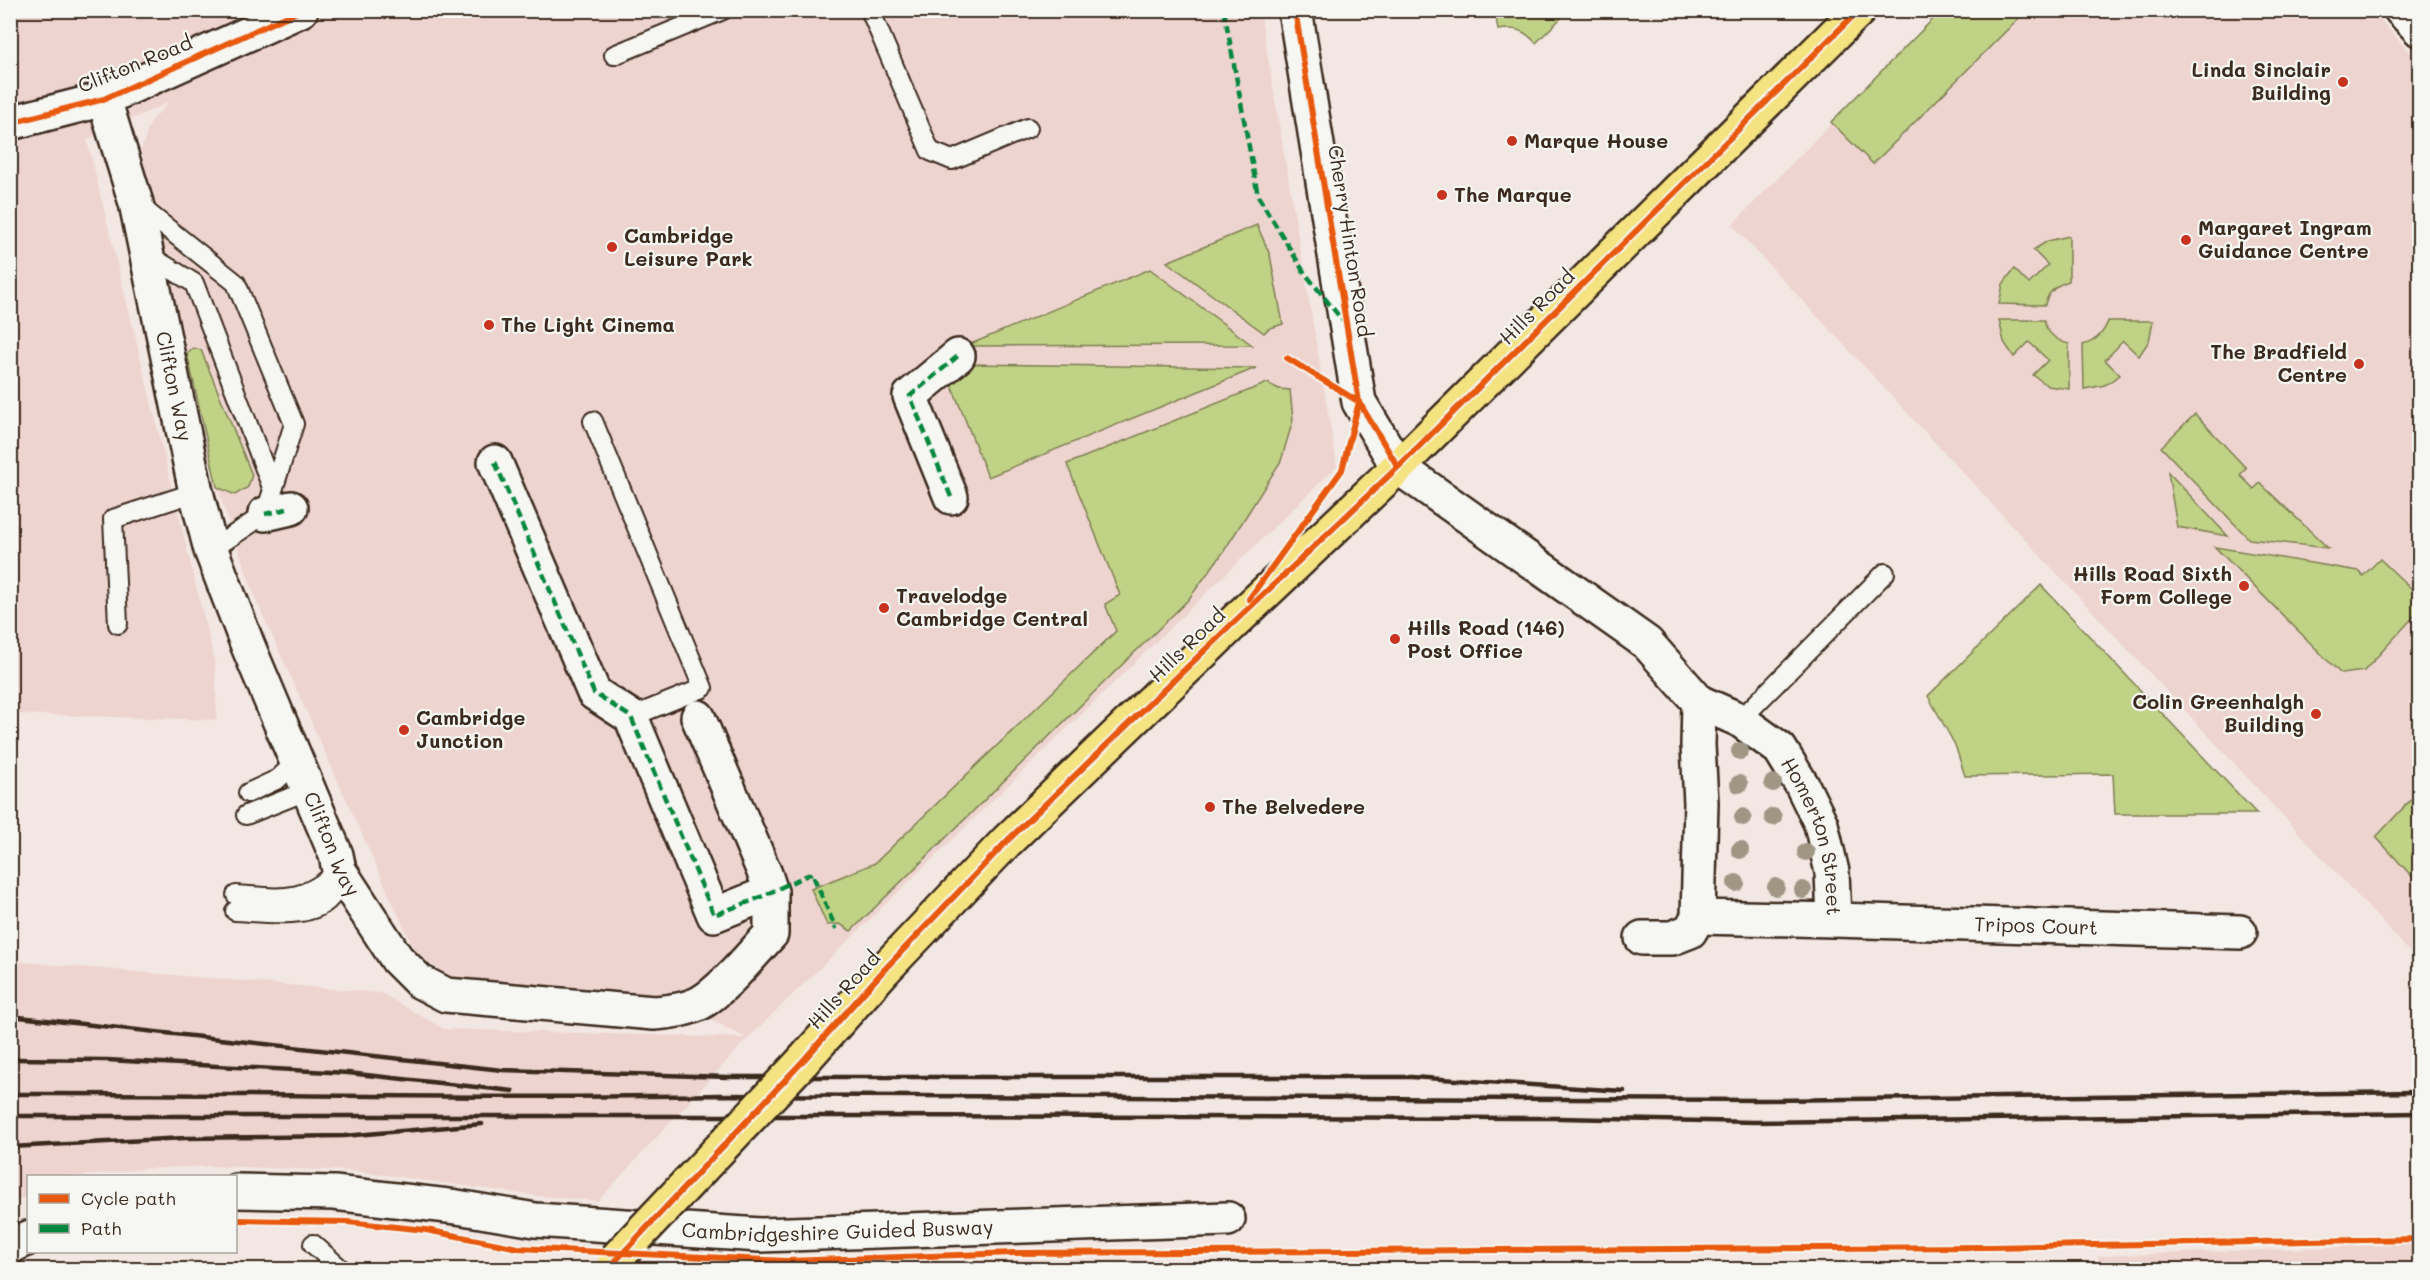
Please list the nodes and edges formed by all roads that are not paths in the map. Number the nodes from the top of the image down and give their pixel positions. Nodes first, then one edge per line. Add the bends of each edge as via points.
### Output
1 (301, 10) edge
2 (723, 10) edge
3 (870, 10) edge
4 (1295, 10) edge
5 (1859, 10) edge
6 (2401, 10) edge
7 (267, 17) edge
8 (2420, 30) edge
9 (614, 56) dead end
10 (104, 99) junction
11 (10, 123) edge
12 (1028, 128) dead end
13 (136, 203) junction
14 (148, 255) junction
15 (958, 356) dead end
16 (593, 421) dead end
17 (495, 462) dead end
18 (1398, 467) junction
19 (196, 492) junction
20 (951, 497) dead end
21 (276, 504) junction
22 (211, 550) junction
23 (1885, 573) dead end
24 (118, 624) dead end
25 (1699, 702) junction
26 (631, 717) junction
27 (698, 717) dead end
28 (1740, 720) junction
29 (303, 776) junction
30 (248, 793) dead end
31 (246, 815) dead end
32 (339, 870) junction
33 (771, 892) junction
34 (235, 903) dead end
35 (1698, 917) junction
36 (1834, 920) junction
37 (2240, 932) dead end
38 (1642, 938) dead end
39 (237, 1191) edge
40 (1228, 1219) dead end
41 (27, 1238) edge
42 (313, 1244) dead end
43 (10, 1247) edge
44 (611, 1265) edge
45 (342, 1269) edge

1 - 7 street, Clifton Road
2 - 9 lane
3 - 12 lane via 930,151 952,160
4 - 18 street, Cherry Hinton Road via 1359,402
5 - 18 main road, Hills Road
6 - 8 street
7 - 10 street, Clifton Road
10 - 11 street, Clifton Road
10 - 13 street, Clifton Way
13 - 14 street, Clifton Way
13 - 21 lane via 236,283 294,424
14 - 19 street, Clifton Way
14 - 21 lane via 194,283
15 - 20 street via 910,396
16 - 26 lane via 703,688
17 - 26 street via 594,693
18 - 25 street, Homerton Street via 1647,643
18 - 44 main road, Hills Road, bridge via 1007,841
19 - 22 street, Clifton Way
19 - 24 lane via 113,519
21 - 22 lane
22 - 29 street, Clifton Way
23 - 28 lane
25 - 28 street, Homerton Street
25 - 35 street
26 - 33 street via 714,915
27 - 33 street, Clifton Way
28 - 36 street, Homerton Street via 1780,749 1821,824 1832,872
29 - 30 lane via 278,779
29 - 31 lane
29 - 32 street, Clifton Way
32 - 33 street, Clifton Way via 397,959 419,981 446,995 654,1013 700,1003 735,973 771,934
32 - 34 lane via 336,890 324,904 312,910 283,914
35 - 36 street, Homerton Street
35 - 38 street via 1690,931 1672,938
36 - 37 street, Tripos Court
39 - 40 street, Cambridgeshire Guided Busway via 334,1193 536,1220 760,1235
41 - 43 street
42 - 45 lane

